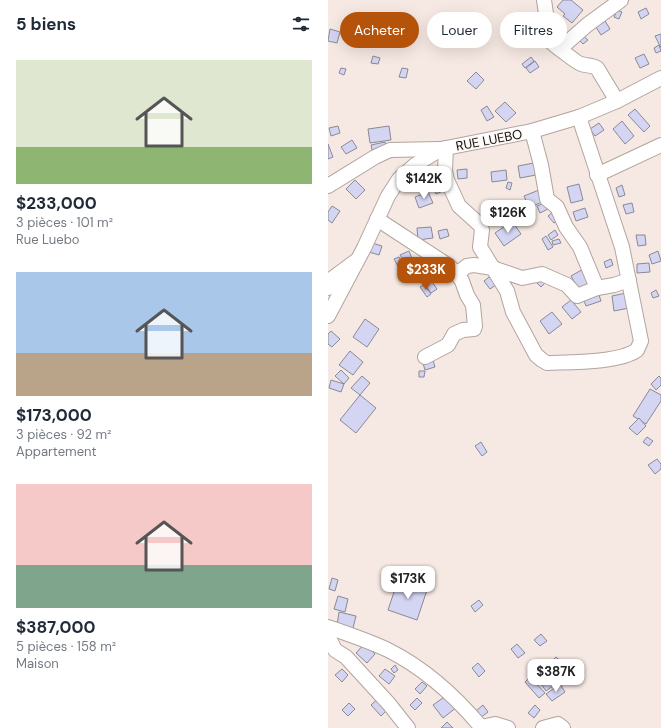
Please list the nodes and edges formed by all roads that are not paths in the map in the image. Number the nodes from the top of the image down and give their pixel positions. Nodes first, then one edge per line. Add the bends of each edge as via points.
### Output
1 (544, 0) edge
2 (621, 0) edge
3 (546, 12) edge
4 (567, 43) edge
5 (561, 48) edge
6 (661, 78) edge
7 (617, 101) junction
8 (578, 117) junction
9 (532, 131) junction
10 (661, 145) edge
11 (444, 148) junction
12 (596, 174) junction
13 (328, 186) edge
14 (378, 219) junction
15 (357, 261) junction
16 (493, 268) junction
17 (457, 274) junction
18 (629, 280) junction
19 (328, 288) edge
20 (596, 288) junction
21 (328, 316) edge
22 (425, 358) dead end
23 (328, 627) edge
24 (328, 636) edge
25 (482, 727) edge
26 (408, 728) edge
27 (508, 728) edge
28 (543, 728) edge
29 (563, 728) edge

1 - 3 street
2 - 4 street
5 - 7 street via 580,64 597,68
6 - 7 street, RUE LUEBO
7 - 8 street, RUE LUEBO
8 - 9 street, RUE LUEBO
8 - 12 street
9 - 11 street, RUE LUEBO
9 - 20 street via 542,164 547,199 557,207 566,227 580,247
10 - 12 street
11 - 13 street via 390,150
11 - 14 street, RUE LUEBO via 399,178
11 - 16 street via 447,180 459,206 480,225 480,247
12 - 18 street via 622,247
14 - 15 street, RUE LUEBO
14 - 17 street
15 - 19 street via 337,275
15 - 21 street, RUE LUEBO
16 - 17 street via 467,266
16 - 18 street via 507,291 513,312 536,355 547,363 623,356 637,350 641,341
16 - 20 street via 522,278 542,274 567,285 577,296
17 - 22 street via 473,305 474,328 454,334 448,345
18 - 20 street
23 - 25 street via 388,650 415,666
24 - 26 street via 335,650 346,658
25 - 27 street via 495,724
28 - 29 street via 558,724

